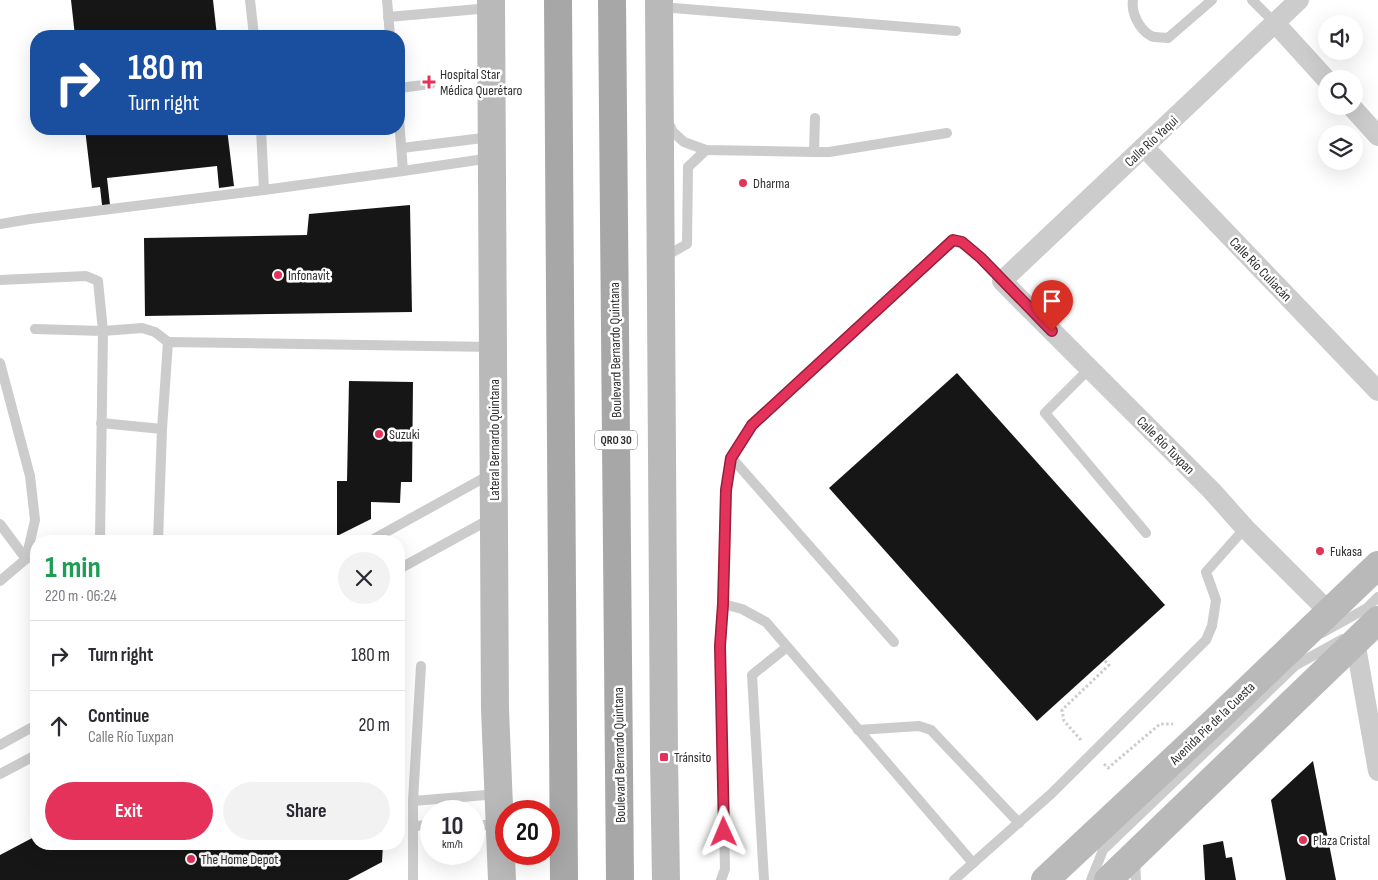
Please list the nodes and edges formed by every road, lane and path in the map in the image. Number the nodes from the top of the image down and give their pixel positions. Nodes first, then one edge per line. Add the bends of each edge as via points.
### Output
1 (250, 0) edge
2 (387, 0) edge
3 (558, 0) edge
4 (612, 0) edge
5 (1133, 0) edge
6 (1212, 0) edge
7 (1252, 0) edge
8 (1299, 0) edge
9 (491, 4) edge
10 (659, 4) edge
11 (388, 17) junction
12 (1275, 23) junction
13 (253, 30) edge
14 (389, 30) edge
15 (956, 30) dead end
16 (1318, 71) edge
17 (431, 84) dead end
18 (405, 87) edge
19 (660, 106) junction
20 (1359, 115) edge
21 (815, 118) dead end
22 (947, 133) dead end
23 (1377, 134) edge
24 (262, 135) edge
25 (401, 135) edge
26 (1144, 147) junction
27 (402, 148) junction
28 (492, 148) junction
29 (706, 150) junction
30 (814, 152) junction
31 (403, 171) junction
32 (264, 190) junction
33 (0, 224) edge
34 (661, 259) junction
35 (0, 280) edge
36 (1002, 281) junction
37 (35, 328) dead end
38 (103, 331) junction
39 (168, 342) junction
40 (493, 347) junction
41 (0, 363) edge
42 (1089, 369) junction
43 (1378, 391) edge
44 (101, 424) junction
45 (162, 429) junction
46 (731, 458) junction
47 (494, 473) junction
48 (494, 518) junction
49 (0, 524) edge
50 (1245, 528) junction
51 (1146, 533) dead end
52 (32, 535) edge
53 (100, 535) edge
54 (158, 535) edge
55 (381, 535) edge
56 (30, 542) edge
57 (26, 559) junction
58 (1378, 565) edge
59 (405, 567) edge
60 (0, 581) edge
61 (1378, 597) edge
62 (723, 604) junction
63 (1328, 611) junction
64 (1378, 620) edge
65 (1355, 641) junction
66 (894, 642) dead end
67 (787, 647) junction
68 (1284, 654) junction
69 (421, 666) dead end
70 (30, 729) edge
71 (858, 730) junction
72 (0, 746) edge
73 (30, 758) edge
74 (1378, 771) edge
75 (0, 774) edge
76 (499, 794) junction
77 (413, 801) junction
78 (1018, 823) junction
79 (487, 825) edge
80 (413, 826) junction
81 (420, 826) edge
82 (973, 863) junction
83 (1135, 867) edge
84 (413, 880) edge
85 (502, 880) edge
86 (564, 880) edge
87 (620, 880) edge
88 (666, 880) edge
89 (721, 880) edge
90 (764, 880) edge
91 (954, 880) edge
92 (1045, 880) edge
93 (1091, 880) edge
94 (1108, 880) edge

1 - 13 lane
2 - 11 lane
3 - 86 main road
4 - 87 main road, Boulevard Bernardo Quintana / QRO 30
5 - 6 lane via 1132,8 1140,26 1153,37 1168,38
7 - 12 lane
8 - 12 street, Calle Río Yaqui
9 - 11 lane
9 - 28 street, Lateral Bernardo Quintana
10 - 15 lane
10 - 19 street
11 - 14 lane
12 - 16 street
12 - 26 street, Calle Río Yaqui
17 - 18 lane
19 - 29 lane via 674,132 684,142
19 - 34 street
20 - 23 street
21 - 30 lane
22 - 30 lane
24 - 32 lane
25 - 27 lane
26 - 36 street, Calle Río Yaqui
26 - 43 street, Calle Río Culiacán
27 - 28 lane
27 - 31 lane
28 - 31 lane
28 - 40 street, Lateral Bernardo Quintana
29 - 30 lane
29 - 34 lane via 688,167 687,244
31 - 32 lane
32 - 33 lane
34 - 88 street
35 - 38 lane via 86,276 98,281
36 - 42 street, Calle Río Tuxpan
36 - 46 lane via 962,242 953,240 752,425
37 - 38 lane
38 - 39 lane via 142,328 155,332
38 - 44 lane
39 - 40 lane
39 - 45 lane
40 - 47 street, Lateral Bernardo Quintana
41 - 52 lane via 30,476 35,520
42 - 50 street, Calle Río Tuxpan
42 - 51 lane via 1045,413
44 - 45 lane
44 - 53 lane
45 - 54 lane
46 - 62 lane via 726,490
46 - 66 lane
47 - 48 street, Lateral Bernardo Quintana
47 - 55 lane
48 - 59 lane
48 - 76 street, Lateral Bernardo Quintana
49 - 57 lane
50 - 63 street, Calle Río Tuxpan
50 - 78 lane via 1206,572 1216,600 1206,640
56 - 57 lane
57 - 60 lane
58 - 63 street, Avenida Pie de la Cuesta
61 - 68 lane via 1367,608
62 - 67 lane via 766,622
62 - 89 lane via 720,646 725,869
63 - 68 street, Avenida Pie de la Cuesta
64 - 65 street
64 - 93 lane via 1296,664 1103,850
65 - 74 street
65 - 83 street
67 - 71 lane
67 - 90 lane via 752,675
68 - 92 street, Avenida Pie de la Cuesta
69 - 77 lane
70 - 72 lane
71 - 78 lane via 919,726 931,730
71 - 82 lane
73 - 75 lane
76 - 77 lane
76 - 79 street, Lateral Bernardo Quintana
77 - 80 lane
78 - 82 lane
79 - 85 street, Lateral Bernardo Quintana
80 - 81 lane
80 - 84 lane
82 - 91 lane
83 - 94 street

